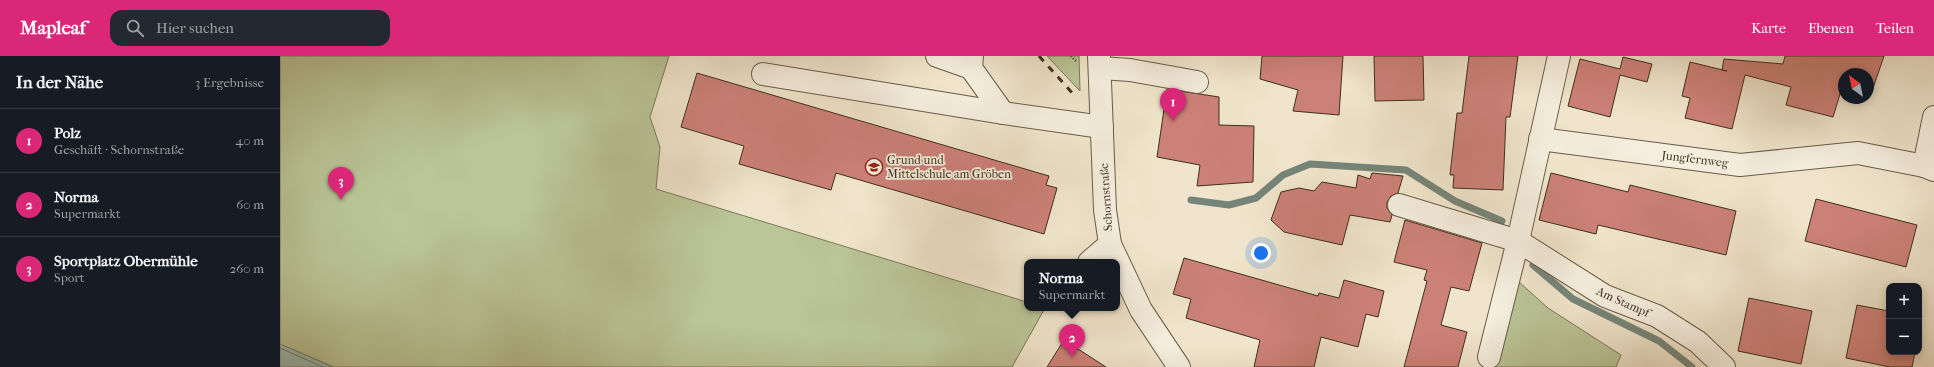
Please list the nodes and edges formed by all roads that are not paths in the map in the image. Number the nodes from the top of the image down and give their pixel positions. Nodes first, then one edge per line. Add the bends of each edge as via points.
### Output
1 (937, 56) edge
2 (1559, 56) edge
3 (971, 62) edge
4 (1100, 62) edge
5 (763, 74) dead end
6 (1197, 82) dead end
7 (1003, 113) junction
8 (1934, 117) edge
9 (1102, 127) junction
10 (1540, 139) junction
11 (1929, 168) edge
12 (1399, 205) dead end
13 (1518, 241) junction
14 (1110, 244) junction
15 (1092, 259) edge
16 (1117, 259) edge
17 (1120, 265) edge
18 (1489, 357) dead end
19 (1179, 367) edge
20 (1724, 367) edge

1 - 3 street
2 - 10 street
3 - 7 street
4 - 6 street
4 - 9 street, Schornstraße
5 - 7 street
7 - 9 street
8 - 11 street
9 - 14 street, Schornstraße via 1105,210
10 - 11 street, Jungfernweg via 1740,165 1858,153
10 - 13 street
12 - 13 street, Am Stampf
13 - 18 street
13 - 20 street, Am Stampf via 1605,296 1657,316 1698,342
14 - 15 street
14 - 16 street, Schornstraße
17 - 19 street, Schornstraße via 1141,310

